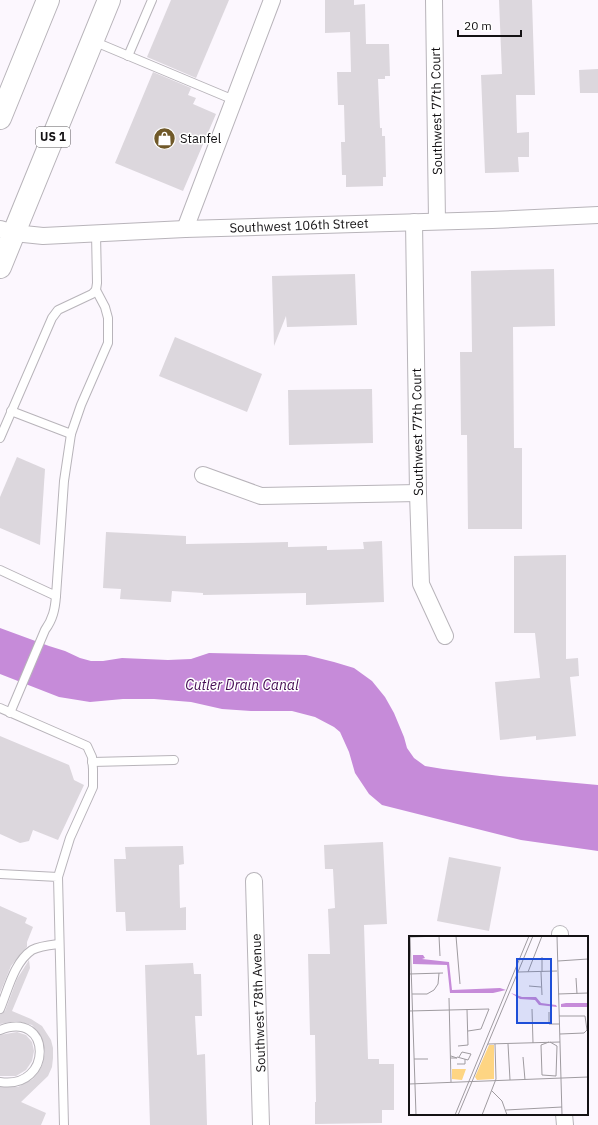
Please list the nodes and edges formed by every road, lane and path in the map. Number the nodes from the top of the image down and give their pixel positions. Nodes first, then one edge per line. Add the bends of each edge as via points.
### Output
1 (48, 0) edge
2 (109, 0) edge
3 (152, 0) edge
4 (272, 0) edge
5 (434, 0) edge
6 (92, 40) junction
7 (128, 56) junction
8 (234, 100) junction
9 (0, 118) edge
10 (598, 215) edge
11 (437, 221) junction
12 (414, 222) junction
13 (185, 229) junction
14 (7, 231) edge
15 (96, 234) junction
16 (0, 267) edge
17 (96, 290) junction
18 (11, 411) junction
19 (71, 434) junction
20 (0, 438) edge
21 (203, 474) dead end
22 (418, 493) junction
23 (0, 570) edge
24 (56, 596) junction
25 (445, 636) dead end
26 (0, 708) edge
27 (10, 713) junction
28 (174, 760) dead end
29 (92, 762) junction
30 (0, 874) edge
31 (58, 877) junction
32 (254, 881) dead end
33 (59, 944) junction
34 (0, 1009) edge
35 (0, 1030) edge
36 (0, 1082) edge
37 (564, 1115) edge
38 (64, 1125) edge
39 (261, 1125) edge
40 (565, 1125) edge

1 - 9 highway
2 - 6 highway, US 1
3 - 7 lane
4 - 8 street
5 - 11 street, Southwest 77th Court
6 - 7 lane
6 - 14 highway, US 1
7 - 8 lane
8 - 13 street
10 - 11 street, Southwest 106th Street
11 - 12 street, Southwest 106th Street
12 - 13 street, Southwest 106th Street
12 - 22 street, Southwest 77th Court
13 - 15 street, Southwest 106th Street
14 - 15 street, Southwest 106th Street via 43,236
14 - 16 highway, US 1
15 - 17 lane
17 - 18 lane via 58,310 52,318
17 - 19 lane via 108,318 108,343
18 - 19 lane
18 - 20 lane
19 - 24 lane via 64,481
21 - 22 street via 261,496
22 - 25 street, Southwest 77th Court via 421,584
23 - 24 lane
24 - 27 lane via 52,620
26 - 27 lane
27 - 29 lane via 87,746
28 - 29 lane
29 - 31 lane via 93,787 70,838
30 - 31 lane
31 - 33 lane
32 - 39 street, Southwest 78th Avenue
33 - 34 lane via 33,950 25,957 16,969
33 - 38 lane
35 - 36 lane via 9,1026 28,1029 40,1043 41,1053 39,1062 30,1075 22,1080
37 - 40 street

